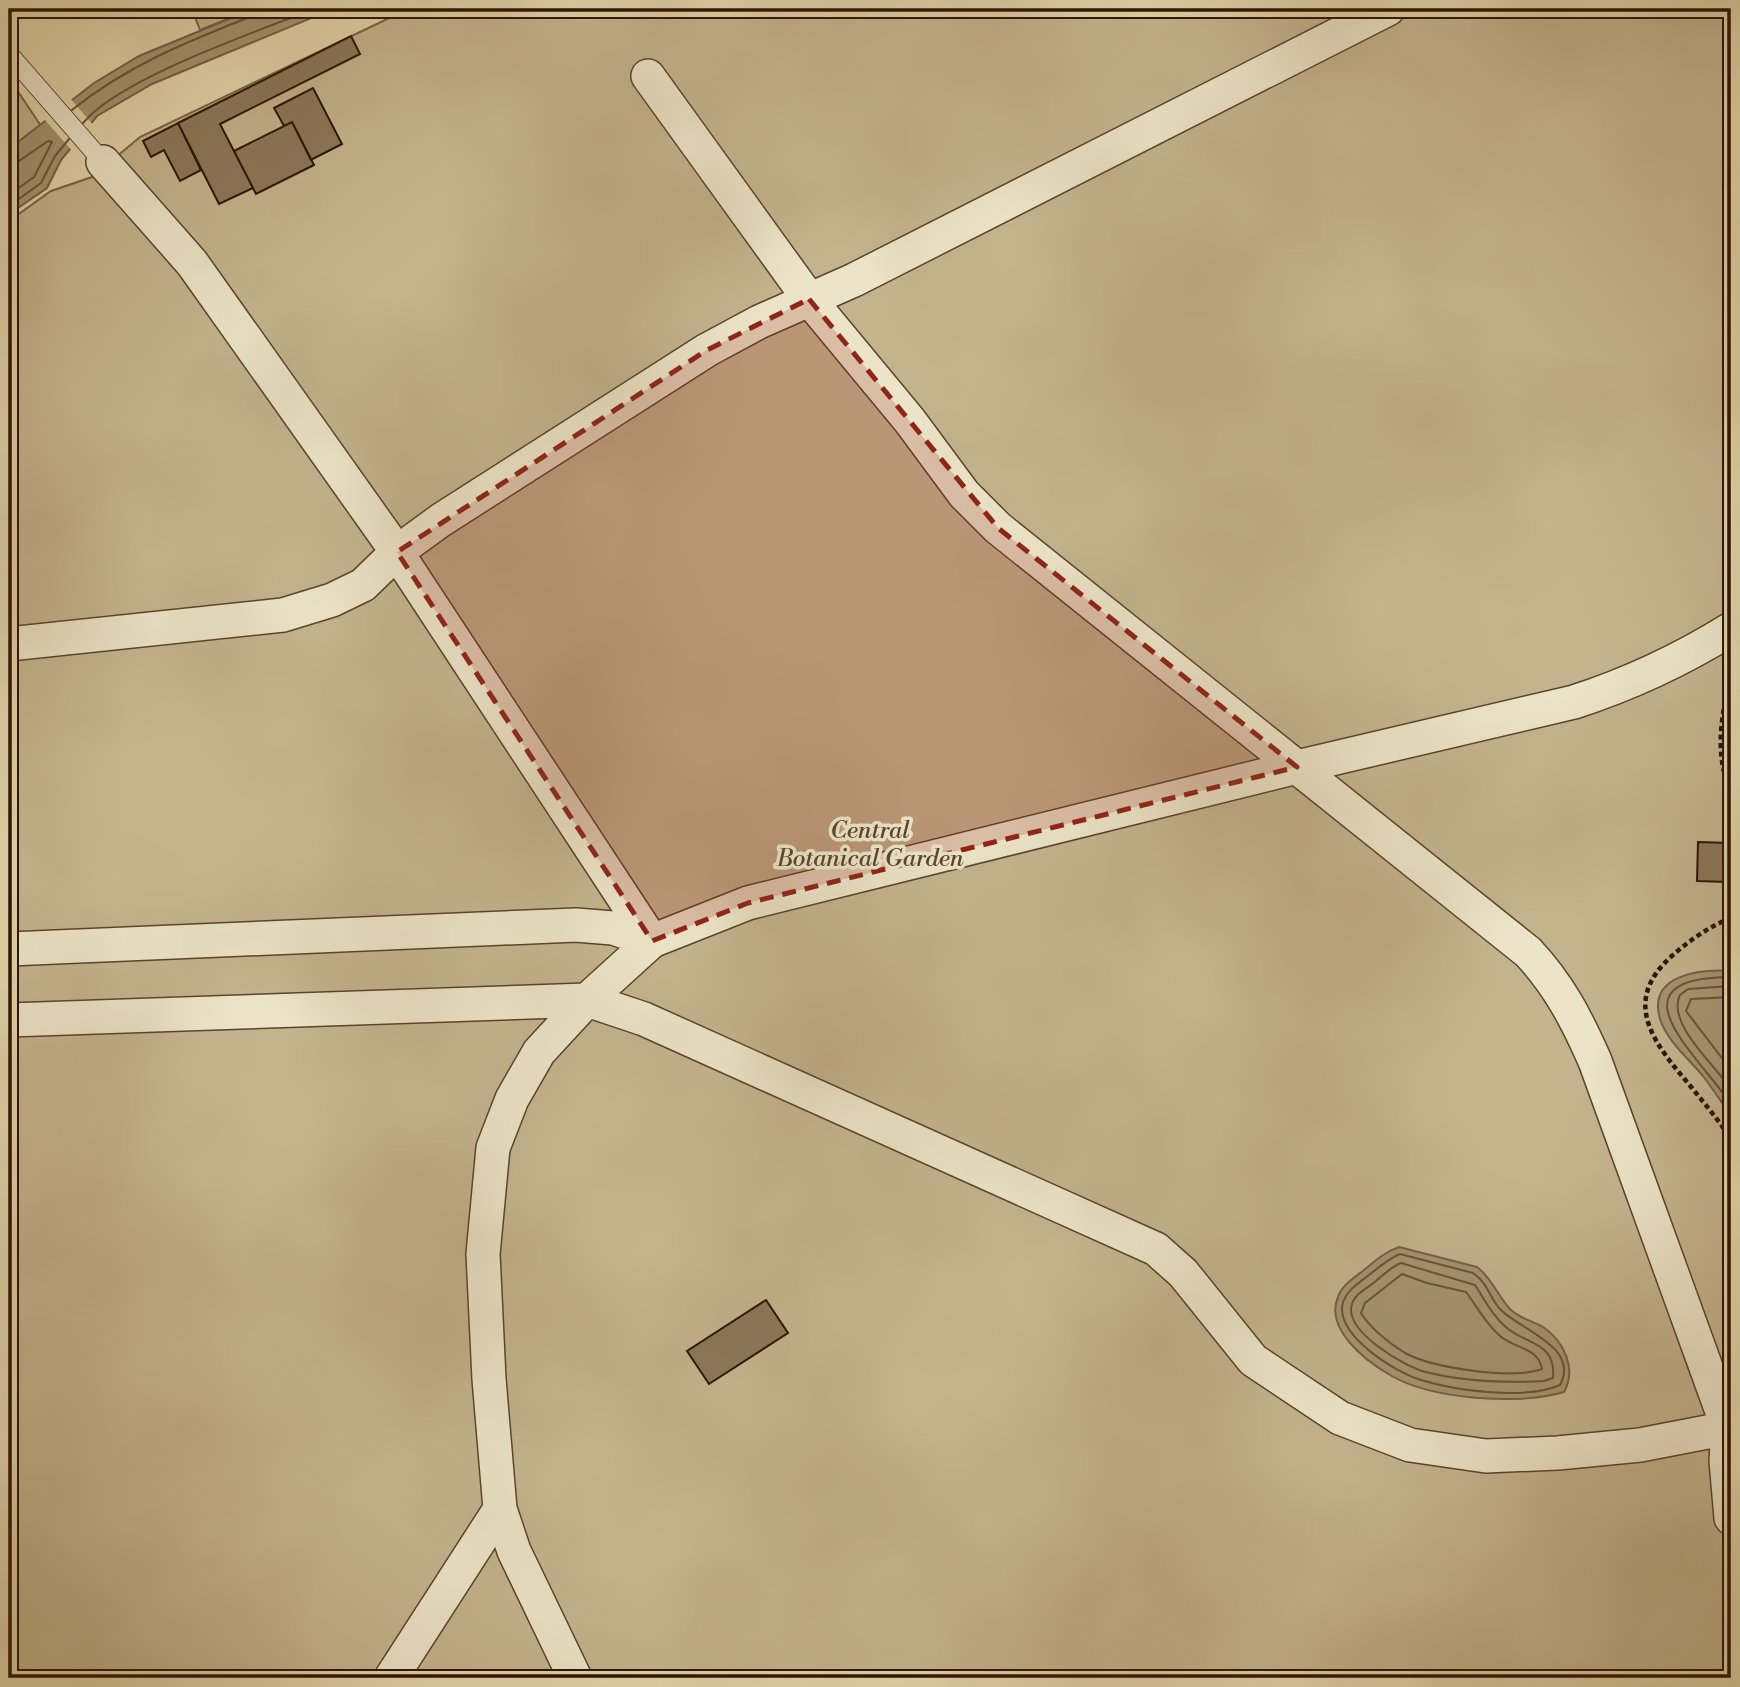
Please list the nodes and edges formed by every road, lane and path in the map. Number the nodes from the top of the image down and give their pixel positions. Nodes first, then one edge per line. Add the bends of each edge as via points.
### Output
1 (1388, 9) edge
2 (9, 54) edge
3 (648, 76) dead end
4 (103, 162) joint
5 (809, 299) junction
6 (397, 552) junction
7 (1731, 629) edge
8 (9, 644) edge
9 (1731, 676) edge
10 (1297, 767) junction
11 (1731, 793) edge
12 (1731, 918) edge
13 (652, 941) junction
14 (9, 948) edge
15 (587, 1000) junction
16 (9, 1020) edge
17 (1731, 1139) edge
18 (1730, 1428) edge
19 (500, 1509) junction
20 (1731, 1518) edge
21 (391, 1678) edge
22 (575, 1678) edge

1 - 5 street
2 - 4 lane
3 - 5 street
4 - 6 street via 192,263
5 - 6 street via 707,350
5 - 10 street via 964,494 998,528
6 - 8 street via 363,586 283,615
6 - 13 street
7 - 10 street via 1660,670 1585,699
9 - 11 path via 1719,741 1723,775
10 - 13 street via 748,903
10 - 18 street via 1528,952 1554,980 1595,1061
12 - 17 path via 1686,943 1664,963 1647,989 1646,1014 1650,1032 1665,1057
13 - 14 street via 613,928 576,925
13 - 15 street
15 - 16 street
15 - 18 street via 644,1018 1156,1249 1183,1273 1253,1360 1340,1418 1410,1446 1486,1456 1558,1453 1640,1445
15 - 19 street via 539,1052 512,1099 494,1148 484,1267
18 - 20 street via 1726,1461
19 - 21 street
19 - 22 street via 514,1551

